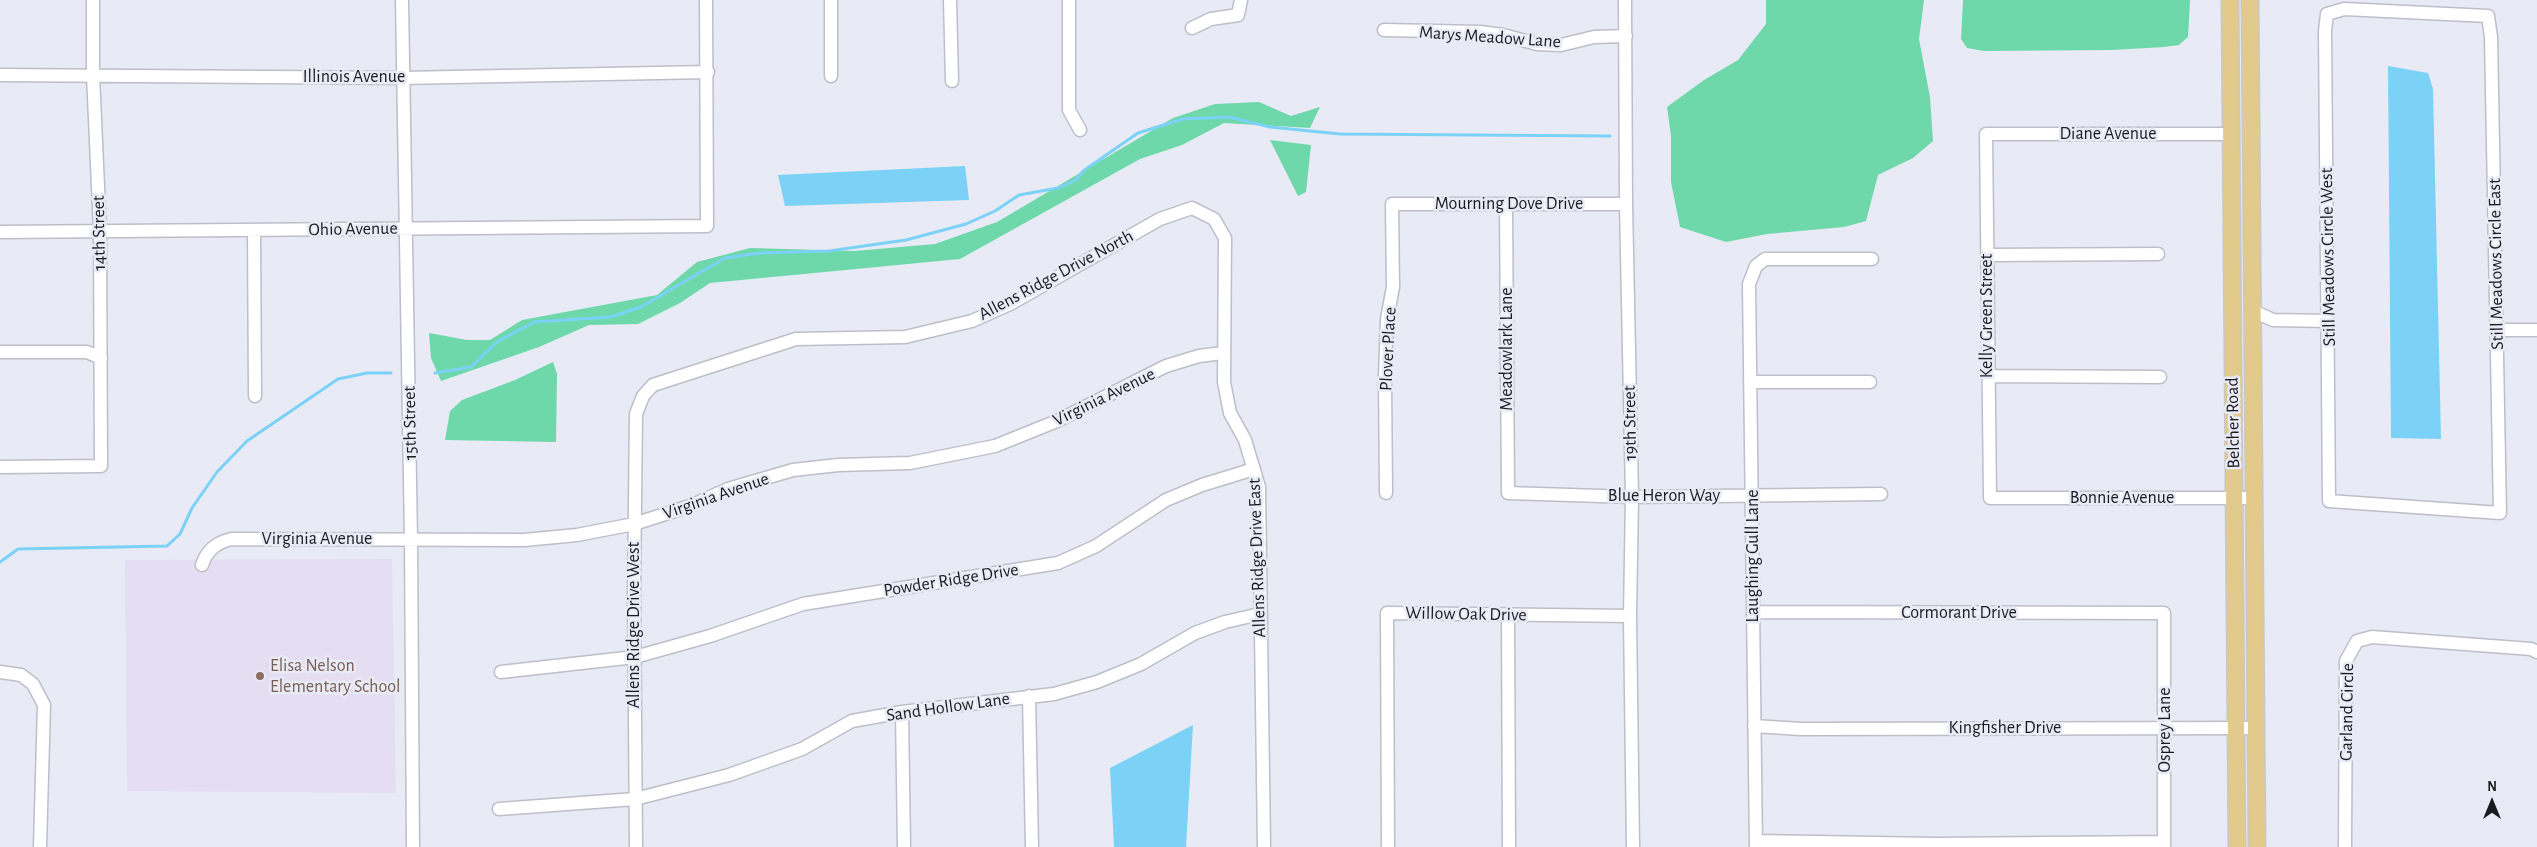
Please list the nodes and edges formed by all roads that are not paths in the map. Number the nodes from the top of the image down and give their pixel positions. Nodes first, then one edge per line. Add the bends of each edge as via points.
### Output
1 (93, 0) edge
2 (402, 0) edge
3 (706, 0) edge
4 (830, 0) edge
5 (950, 0) edge
6 (1069, 0) edge
7 (1241, 0) edge
8 (1625, 0) edge
9 (2230, 0) edge
10 (2250, 0) edge
11 (2488, 16) joint
12 (1192, 28) dead end
13 (1384, 30) dead end
14 (1626, 36) junction
15 (708, 72) junction
16 (0, 75) edge
17 (93, 75) junction
18 (831, 76) dead end
19 (402, 78) junction
20 (952, 81) dead end
21 (1080, 130) dead end
22 (1986, 134) joint
23 (2229, 134) junction
24 (1392, 204) joint
25 (1626, 204) junction
26 (1506, 205) junction
27 (1214, 219) joint
28 (407, 228) junction
29 (100, 231) junction
30 (254, 231) junction
31 (0, 232) edge
32 (2158, 254) dead end
33 (1987, 255) junction
34 (1872, 259) dead end
35 (2251, 310) junction
36 (2328, 321) junction
37 (2497, 330) junction
38 (2537, 330) edge
39 (0, 352) edge
40 (1223, 354) junction
41 (101, 358) junction
42 (1988, 376) junction
43 (2160, 377) dead end
44 (1750, 382) junction
45 (1870, 382) dead end
46 (255, 396) dead end
47 (639, 402) joint
48 (0, 467) edge
49 (1254, 469) junction
50 (1386, 493) dead end
51 (1508, 493) joint
52 (1881, 494) dead end
53 (1753, 496) junction
54 (1632, 497) junction
55 (1990, 498) joint
56 (2234, 498) junction
57 (2253, 498) junction
58 (2500, 513) joint
59 (634, 524) junction
60 (411, 540) junction
61 (202, 565) dead end
62 (1754, 612) junction
63 (2164, 613) joint
64 (1260, 614) junction
65 (1508, 615) junction
66 (1630, 616) junction
67 (2537, 652) edge
68 (635, 657) junction
69 (0, 672) edge
70 (500, 672) dead end
71 (1029, 696) junction
72 (902, 712) junction
73 (1754, 726) junction
74 (2165, 728) junction
75 (2236, 728) junction
76 (2256, 728) junction
77 (635, 798) junction
78 (500, 809) dead end
79 (1756, 844) edge
80 (1935, 845) edge
81 (2050, 845) edge
82 (2164, 845) edge
83 (40, 847) edge
84 (413, 847) edge
85 (636, 847) edge
86 (904, 847) edge
87 (1032, 847) edge
88 (1264, 847) edge
89 (1388, 847) edge
90 (1509, 847) edge
91 (1633, 847) edge
92 (2237, 847) edge
93 (2257, 847) edge
94 (2345, 847) edge

1 - 17 street, 14th Street
2 - 19 street, 15th Street
3 - 15 street
4 - 18 street
5 - 20 street
6 - 21 street via 1069,110
7 - 12 street via 1238,15 1211,19
8 - 14 street, 19th Street
9 - 23 main road, Belcher Road
10 - 35 main road, Belcher Road
11 - 36 street, Still Meadows Circle West via 2344,9 2327,14
11 - 37 street, Still Meadows Circle East
13 - 14 street, Marys Meadow Lane via 1487,33 1538,44 1561,45 1594,37
14 - 25 street, 19th Street
15 - 19 street, Illinois Avenue
15 - 28 street, Ohio Avenue via 707,226
16 - 17 street, Illinois Avenue
17 - 19 street, Illinois Avenue
17 - 29 street, 14th Street
19 - 28 street, 15th Street
22 - 23 street, Diane Avenue
22 - 33 street, Kelly Green Street
23 - 56 main road, Belcher Road
24 - 26 street, Mourning Dove Drive
24 - 50 street, Plover Place via 1393,287 1387,319 1385,378
25 - 26 street, Mourning Dove Drive
25 - 54 street, 19th Street
26 - 51 street, Meadowlark Lane
27 - 40 street, Allens Ridge Drive East via 1225,238
27 - 47 street, Allens Ridge Drive North via 1192,208 1160,219 1010,304 972,321 905,336 796,339 653,385
28 - 30 street, Ohio Avenue
28 - 60 street, 15th Street
29 - 30 street, Ohio Avenue
29 - 31 street, Ohio Avenue
29 - 41 street, 14th Street
30 - 46 street
32 - 33 street
33 - 42 street, Kelly Green Street
34 - 44 street, Laughing Gull Lane via 1765,260 1756,266 1749,284
35 - 36 street via 2273,320
35 - 57 main road, Belcher Road
36 - 58 street, Still Meadows Circle West via 2329,501
37 - 38 street
37 - 58 street, Still Meadows Circle East
39 - 41 street via 87,352
40 - 49 street, Allens Ridge Drive East via 1230,413 1245,440
40 - 59 street, Virginia Avenue via 1198,356 1166,366 1057,421 995,446 910,463 793,470 728,489 690,506
41 - 48 street, 14th Street via 102,466
42 - 43 street
42 - 55 street, Kelly Green Street
44 - 45 street
44 - 53 street, Laughing Gull Lane
47 - 59 street, Allens Ridge Drive West via 636,414
49 - 64 street, Allens Ridge Drive East via 1259,487
49 - 68 street, Powder Ridge Drive via 1166,500 1096,546 1058,563 803,604 710,636
51 - 54 street, Blue Heron Way
52 - 53 street, Blue Heron Way
53 - 54 street, Blue Heron Way
53 - 62 street, Laughing Gull Lane
54 - 66 street, 19th Street
55 - 56 street, Bonnie Avenue
56 - 57 street, Bonnie Avenue
56 - 75 main road, Belcher Road
57 - 76 main road, Belcher Road
59 - 60 street, Virginia Avenue via 577,535 532,539
59 - 68 street, Allens Ridge Drive West
60 - 61 street, Virginia Avenue via 231,539 213,547
60 - 84 street, 15th Street
62 - 63 street, Cormorant Drive
62 - 73 street, Laughing Gull Lane
63 - 74 street, Osprey Lane
64 - 71 street, Sand Hollow Lane via 1195,632 1149,660 1097,682 1054,694
64 - 88 street, Allens Ridge Drive East
65 - 66 street, Willow Oak Drive
65 - 89 street, Willow Oak Drive via 1387,613
65 - 90 street
66 - 91 street, 19th Street
67 - 94 street, Garland Circle via 2372,637 2357,641 2346,661
68 - 70 street, Powder Ridge Drive
68 - 77 street, Allens Ridge Drive West
69 - 83 street via 21,675 33,684 44,705
71 - 72 street, Sand Hollow Lane
71 - 87 street
72 - 77 street, Sand Hollow Lane via 852,721 802,749 719,777
72 - 86 street
73 - 74 street, Kingfisher Drive via 1801,729
73 - 79 street, Laughing Gull Lane
74 - 75 street, Kingfisher Drive
74 - 82 street, Osprey Lane
75 - 76 street, Kingfisher Drive
75 - 92 main road, Belcher Road
76 - 93 main road, Belcher Road
77 - 78 street, Sand Hollow Lane
77 - 85 street, Allens Ridge Drive West
79 - 80 street
80 - 81 street
81 - 82 street

